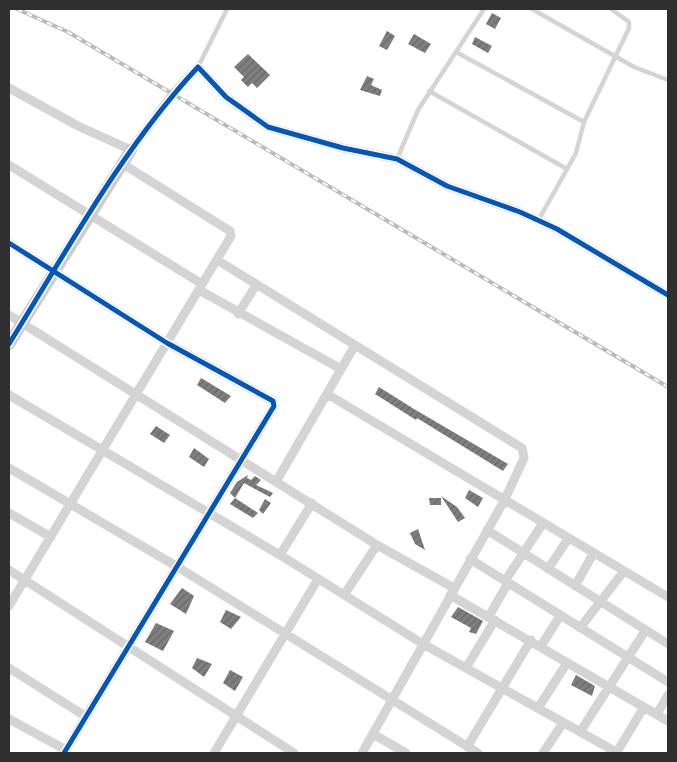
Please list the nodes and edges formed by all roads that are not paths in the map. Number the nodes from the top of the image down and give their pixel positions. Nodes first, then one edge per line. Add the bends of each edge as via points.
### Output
1 (227, 9) edge
2 (484, 9) edge
3 (532, 9) edge
4 (611, 9) edge
5 (456, 52) junction
6 (616, 57) junction
7 (198, 68) junction
8 (668, 80) edge
9 (10, 91) edge
10 (430, 91) junction
11 (584, 122) junction
12 (131, 150) junction
13 (397, 159) junction
14 (123, 164) junction
15 (9, 165) edge
16 (567, 169) junction
17 (89, 215) junction
18 (538, 221) junction
19 (9, 243) edge
20 (217, 260) junction
21 (54, 272) junction
22 (256, 285) junction
23 (201, 287) junction
24 (668, 295) edge
25 (238, 314) junction
26 (9, 315) edge
27 (22, 323) junction
28 (166, 343) junction
29 (9, 344) edge
30 (355, 345) junction
31 (341, 369) junction
32 (136, 393) junction
33 (327, 394) junction
34 (9, 395) edge
35 (104, 450) junction
36 (240, 460) junction
37 (9, 468) edge
38 (276, 482) junction
39 (504, 501) junction
40 (312, 503) junction
41 (70, 504) junction
42 (9, 513) edge
43 (209, 513) junction
44 (543, 523) junction
45 (487, 530) junction
46 (51, 537) junction
47 (568, 538) junction
48 (377, 545) junction
49 (524, 553) junction
50 (593, 554) junction
51 (280, 555) junction
52 (470, 560) junction
53 (176, 566) junction
54 (548, 569) junction
55 (9, 570) edge
56 (624, 571) junction
57 (318, 579) junction
58 (25, 580) junction
59 (507, 582) junction
60 (575, 586) junction
61 (452, 591) junction
62 (344, 595) junction
63 (668, 597) edge
64 (600, 601) junction
65 (9, 606) edge
66 (560, 616) junction
67 (492, 618) junction
68 (580, 628) junction
69 (645, 630) junction
70 (283, 634) junction
71 (531, 640) junction
72 (423, 644) junction
73 (668, 644) edge
74 (541, 646) junction
75 (126, 647) junction
76 (628, 659) junction
77 (567, 663) junction
78 (9, 668) edge
79 (466, 668) junction
80 (668, 682) edge
81 (611, 687) junction
82 (503, 688) junction
83 (668, 695) edge
84 (392, 700) junction
85 (644, 707) junction
86 (538, 708) junction
87 (657, 714) junction
88 (85, 716) junction
89 (236, 716) junction
90 (9, 719) edge
91 (668, 721) edge
92 (563, 723) junction
93 (580, 732) junction
94 (373, 734) junction
95 (467, 747) junction
96 (65, 752) edge
97 (214, 753) edge
98 (294, 753) edge
99 (362, 753) edge
100 (406, 753) edge
101 (478, 753) edge
102 (543, 753) edge
103 (618, 753) edge

1 - 7 lane
2 - 5 lane
3 - 6 lane
4 - 6 lane via 629,22
5 - 10 lane
5 - 11 lane
6 - 8 lane
6 - 11 lane
7 - 12 street via 172,95
7 - 13 street via 226,97 268,127
9 - 12 street
10 - 13 lane via 418,110
10 - 16 lane
11 - 16 lane via 576,153
12 - 14 street
13 - 18 street via 447,186
14 - 17 street
14 - 20 street via 230,231 231,236
15 - 17 street
16 - 18 lane
17 - 21 street
17 - 23 street
18 - 24 street
19 - 21 street
20 - 22 street
20 - 23 street
21 - 27 street
21 - 28 street
22 - 25 street
22 - 30 street
23 - 25 street
23 - 28 street
25 - 31 street
26 - 27 street
27 - 29 street
27 - 32 street
28 - 32 street
28 - 36 street via 273,401 274,406
30 - 31 street
30 - 39 street via 522,448 524,458
31 - 33 street
32 - 35 street
32 - 36 street
33 - 38 street
33 - 39 street
34 - 35 street
35 - 41 street
35 - 43 street
36 - 38 street
36 - 43 street
37 - 41 street
38 - 40 street
39 - 44 street
39 - 45 street
40 - 48 street
40 - 51 street
41 - 46 street
41 - 53 street
42 - 46 street
43 - 51 street
43 - 53 street
44 - 47 street
44 - 49 street
45 - 49 street
45 - 52 street
46 - 58 street
47 - 50 street
47 - 54 street
48 - 61 street
48 - 62 street
49 - 54 street
49 - 59 street
50 - 56 street
50 - 60 street
51 - 57 street
52 - 59 street
52 - 61 street
53 - 70 street
53 - 75 street
54 - 60 street
55 - 58 street
56 - 63 street
56 - 64 street
57 - 62 street
57 - 70 street
58 - 65 street
58 - 75 street
59 - 66 street
59 - 67 street
60 - 64 street
61 - 67 street
61 - 72 street
62 - 72 street
64 - 68 street
64 - 69 street
66 - 68 street
66 - 74 street
67 - 71 street
67 - 79 street
68 - 76 street
69 - 73 street
69 - 76 street
70 - 84 street
70 - 89 street
71 - 74 street
71 - 82 street
72 - 79 street
72 - 84 street
74 - 77 street
75 - 88 street
75 - 89 street
76 - 80 street
76 - 81 street
77 - 81 street
77 - 86 street
78 - 88 street
79 - 82 street
81 - 85 street
81 - 93 street
82 - 86 street
82 - 95 street
83 - 87 street
84 - 94 street
84 - 95 street
85 - 87 street
85 - 103 street
86 - 92 street
87 - 91 street
88 - 96 street
89 - 97 street
89 - 98 street
90 - 96 street
92 - 93 street
92 - 102 street
93 - 103 street
94 - 99 street
94 - 100 street
95 - 101 street

